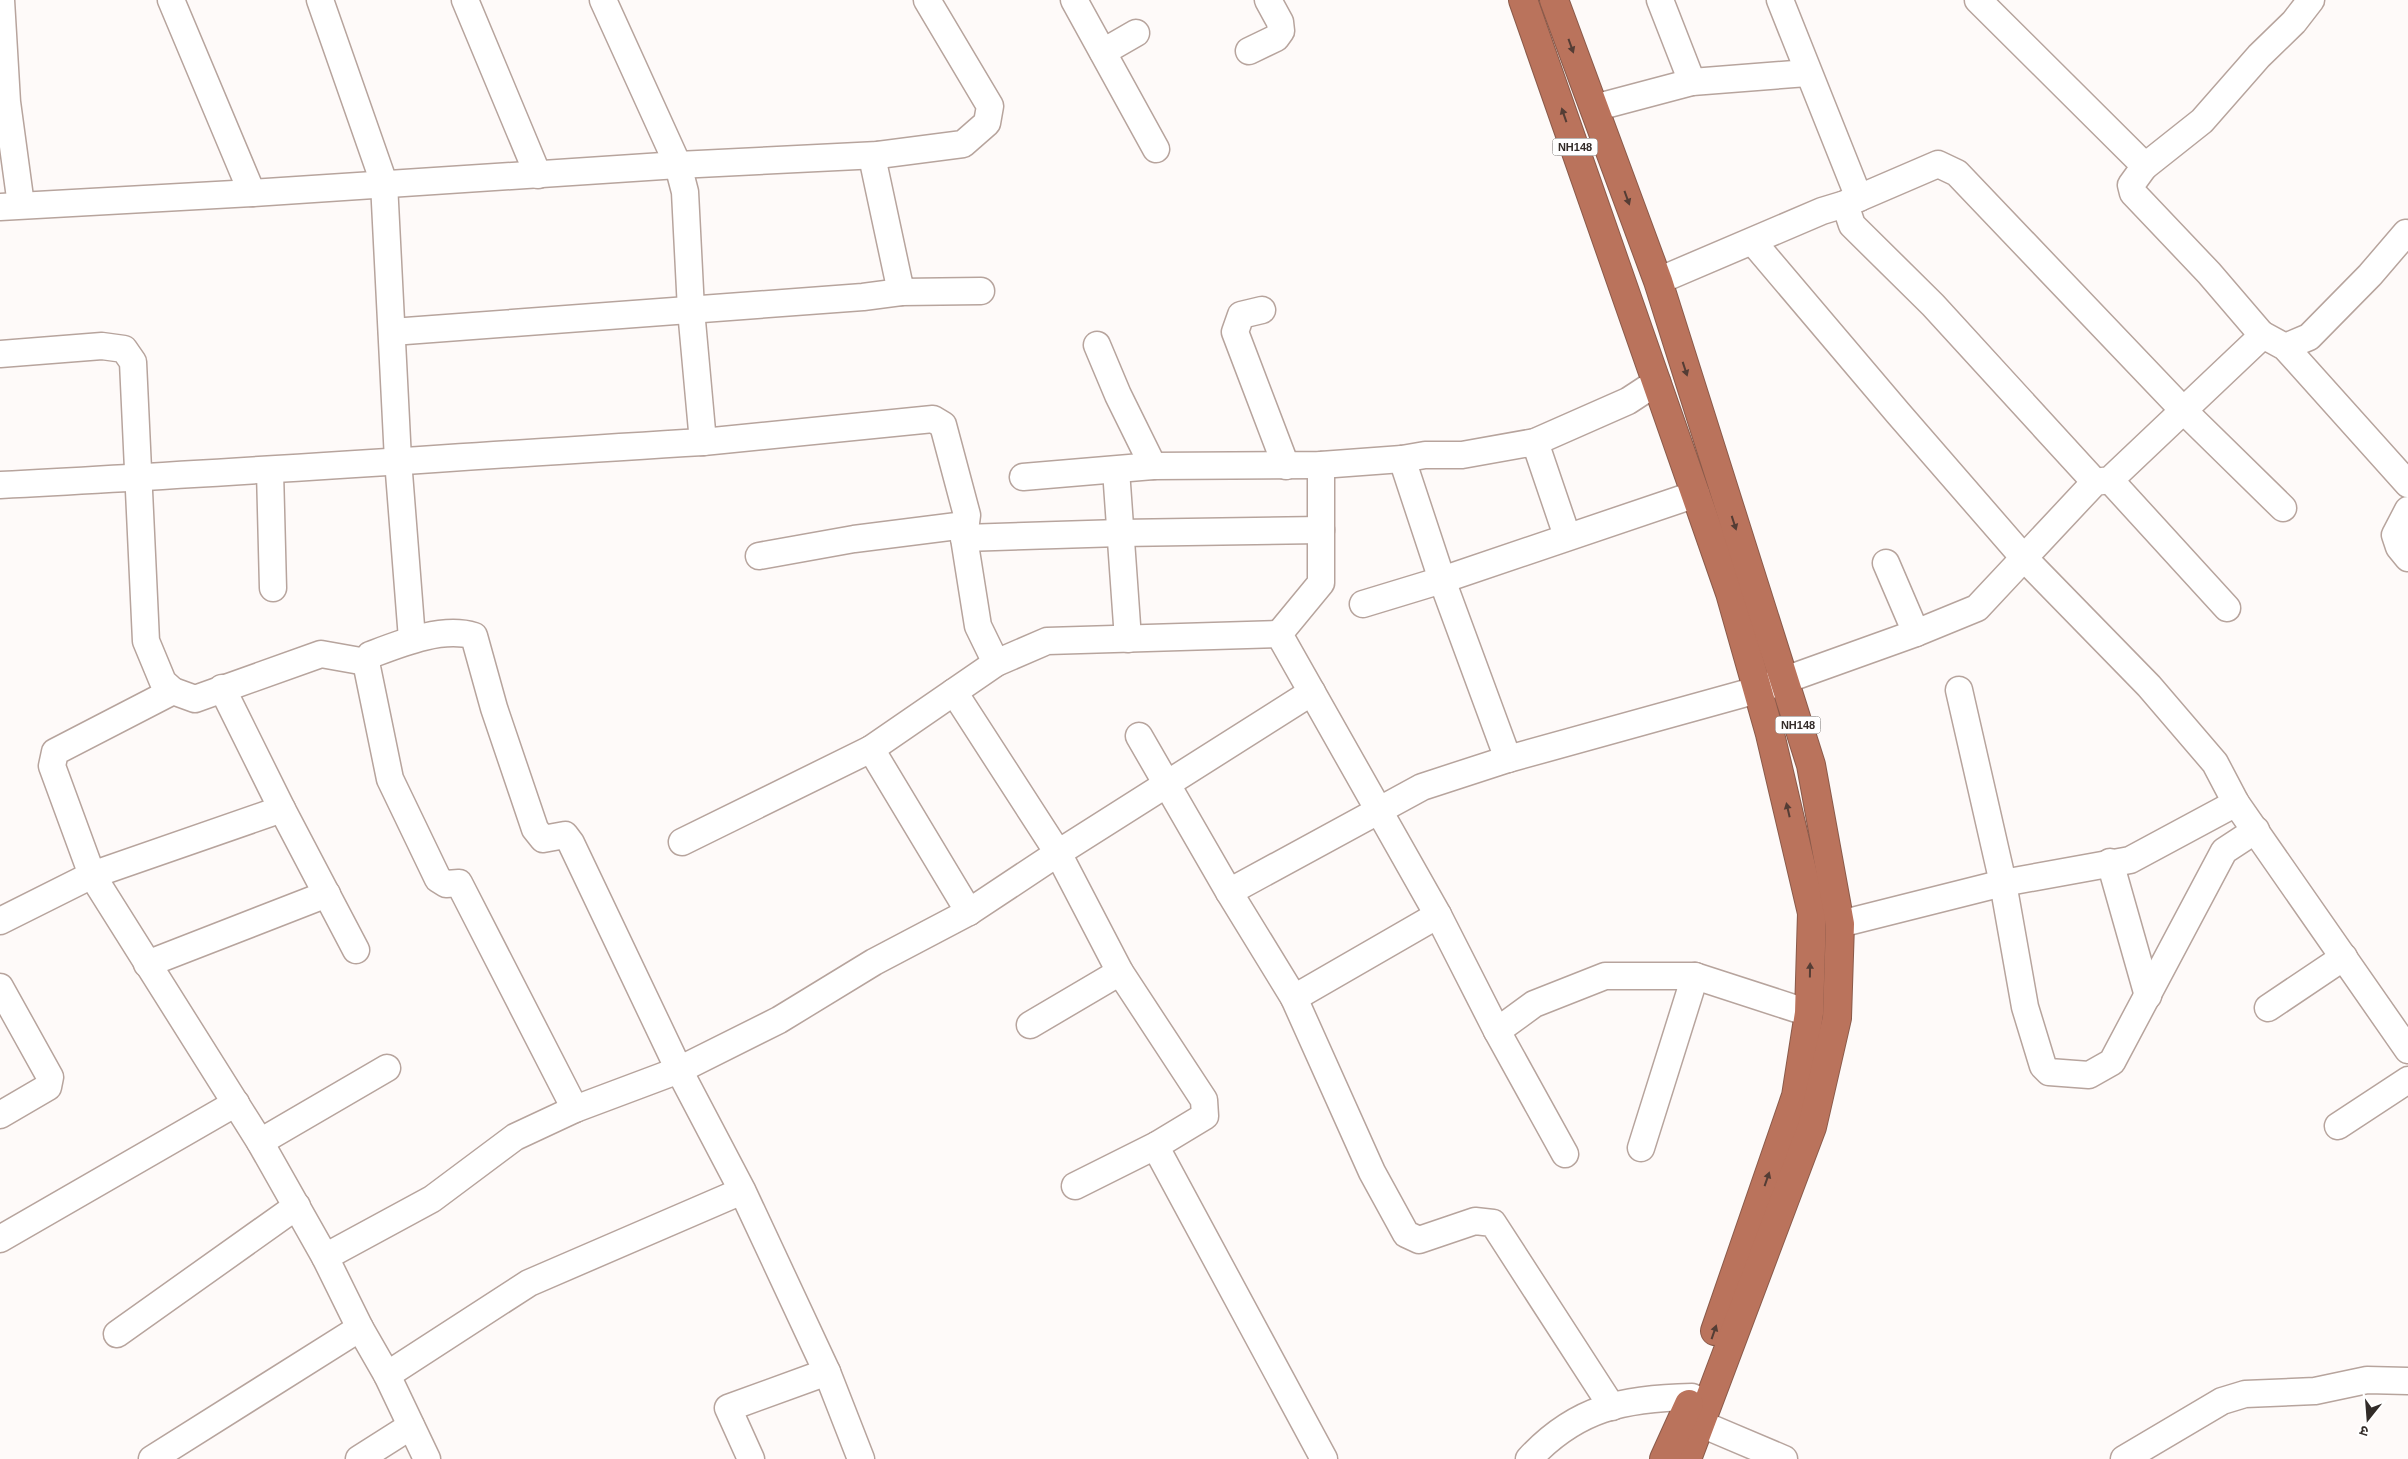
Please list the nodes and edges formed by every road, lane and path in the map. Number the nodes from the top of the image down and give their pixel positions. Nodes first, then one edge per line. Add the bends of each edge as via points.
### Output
1 (1, 0) edge
2 (171, 0) edge
3 (320, 0) edge
4 (465, 0) edge
5 (603, 0) edge
6 (927, 0) edge
7 (1074, 0) edge
8 (1268, 0) edge
9 (1523, 0) edge
10 (1554, 0) edge
11 (1660, 0) edge
12 (1780, 0) edge
13 (1978, 0) edge
14 (2311, 0) edge
15 (1136, 33) dead end
16 (1249, 51) dead end
17 (1103, 52) junction
18 (1807, 72) junction
19 (1692, 82) junction
20 (3, 102) edge
21 (1594, 108) junction
22 (1156, 149) dead end
23 (878, 155) junction
24 (678, 165) junction
25 (2144, 167) junction
26 (538, 175) junction
27 (384, 183) junction
28 (252, 193) junction
29 (1852, 201) junction
30 (11, 206) edge
31 (2406, 233) dead end
32 (1753, 242) junction
33 (1658, 281) junction
34 (981, 291) dead end
35 (901, 292) junction
36 (691, 310) junction
37 (1262, 310) dead end
38 (392, 332) junction
39 (1674, 332) junction
40 (2274, 341) junction
41 (1644, 343) junction
42 (1097, 345) dead end
43 (0, 354) edge
44 (1657, 382) junction
45 (2184, 412) junction
46 (703, 442) junction
47 (1535, 442) junction
48 (1402, 459) junction
49 (398, 460) junction
50 (1321, 465) junction
51 (1153, 466) junction
52 (1286, 466) junction
53 (1116, 470) junction
54 (270, 471) junction
55 (138, 478) junction
56 (1023, 478) dead end
57 (2102, 481) junction
58 (2408, 484) edge
59 (0, 485) edge
60 (1696, 494) junction
61 (2283, 508) dead end
62 (2408, 510) edge
63 (1321, 530) junction
64 (965, 532) junction
65 (1120, 533) junction
66 (1567, 536) junction
67 (759, 556) dead end
68 (2024, 558) junction
69 (2408, 558) edge
70 (1886, 563) dead end
71 (1442, 580) junction
72 (273, 588) dead end
73 (1363, 604) dead end
74 (2227, 608) dead end
75 (1916, 633) junction
76 (1278, 634) junction
77 (412, 639) junction
78 (1128, 639) junction
79 (366, 662) junction
80 (996, 663) junction
81 (1784, 680) junction
82 (222, 688) junction
83 (1757, 690) junction
84 (1960, 690) dead end
85 (173, 691) junction
86 (954, 692) junction
87 (1312, 692) junction
88 (1140, 736) dead end
89 (871, 749) junction
90 (1508, 759) junction
91 (1167, 785) junction
92 (2236, 803) junction
93 (282, 809) junction
94 (1379, 809) junction
95 (2256, 830) junction
96 (682, 842) dead end
97 (1058, 853) junction
98 (2110, 862) junction
99 (92, 875) junction
100 (2003, 883) junction
101 (1229, 892) junction
102 (327, 894) junction
103 (969, 912) junction
104 (1438, 914) junction
105 (0, 921) edge
106 (1840, 924) junction
107 (356, 950) dead end
108 (2344, 957) junction
109 (147, 964) junction
110 (1120, 972) junction
111 (1695, 976) junction
112 (0, 987) edge
113 (2148, 996) junction
114 (1294, 998) junction
115 (2268, 1008) dead end
116 (1810, 1013) junction
117 (1030, 1025) dead end
118 (1497, 1031) junction
119 (2408, 1050) edge
120 (387, 1068) dead end
121 (679, 1070) junction
122 (2408, 1080) edge
123 (236, 1103) junction
124 (576, 1109) junction
125 (0, 1115) edge
126 (2338, 1126) dead end
127 (260, 1142) junction
128 (1157, 1145) junction
129 (1641, 1148) dead end
130 (1565, 1154) dead end
131 (1075, 1186) dead end
132 (742, 1192) junction
133 (297, 1206) junction
134 (0, 1239) edge
135 (325, 1257) junction
136 (360, 1328) junction
137 (117, 1334) dead end
138 (827, 1372) junction
139 (386, 1375) junction
140 (2408, 1380) edge
141 (1612, 1407) junction
142 (1695, 1410) junction
143 (411, 1426) junction
144 (152, 1459) edge
145 (359, 1459) edge
146 (427, 1459) edge
147 (751, 1459) edge
148 (861, 1459) edge
149 (1324, 1459) edge
150 (1529, 1459) edge
151 (1664, 1459) edge
152 (1687, 1459) edge
153 (1784, 1459) edge
154 (2124, 1459) edge

1 - 20 street
2 - 28 street
3 - 27 street
4 - 26 street
5 - 24 street
6 - 23 street via 990,106 987,123 963,144
7 - 17 street
8 - 16 street via 1280,22 1281,31 1276,38
41 -> 9 highway, NH148
10 -> 21 highway, NH148
11 - 19 street
12 - 18 street
13 - 25 street
14 - 25 street via 2202,120
15 - 17 street
17 - 22 street
18 - 19 street
18 - 29 street
19 - 21 street
20 - 30 street
21 -> 33 highway, NH148
23 - 24 street
23 - 35 street via 874,166
24 - 26 street
24 - 36 street via 685,192
25 - 40 street via 2130,185 2133,193
26 - 27 street
27 - 28 street
27 - 38 street
28 - 30 street
29 - 32 street via 1822,210
29 - 45 street via 1938,164 1948,167
29 - 57 street via 1852,225 1933,304
31 - 40 street via 2309,337
32 - 33 street
32 - 68 street
33 - 39 highway, NH148
34 - 35 street
35 - 36 street
36 - 38 street
36 - 46 street
37 - 52 street via 1241,316 1236,332
38 - 49 street
39 - 41 highway
39 -> 81 highway, NH148
40 - 45 street
40 - 58 street
41 - 44 highway, NH148
42 - 51 street
43 - 55 street via 102,346 124,349 133,362
44 - 47 street via 1628,401
44 - 60 highway, NH148
45 - 57 street
45 - 61 street
46 - 49 street
46 - 64 street via 933,419 943,425 966,515
47 - 48 street via 1462,455
47 - 66 street
48 - 50 street
48 - 71 street
49 - 54 street
49 - 77 street
50 - 52 street
50 - 63 street
51 - 52 street
51 - 53 street
53 - 56 street
53 - 65 street
54 - 55 street
54 - 72 street
55 - 59 street
55 - 85 street via 146,641 163,682
57 - 68 street
57 - 74 street
60 - 66 street
60 - 83 highway, NH148 via 1730,593
62 - 69 street via 2396,535 2399,547
63 - 65 street
63 - 76 street via 1321,583
64 - 65 street
64 - 67 street via 854,539
64 - 80 street via 978,626
65 - 78 street
66 - 71 street
68 - 75 street via 1977,608
68 - 92 street via 2149,686 2215,763
70 - 75 street
71 - 73 street
71 - 90 street
75 - 81 street
76 - 78 street
76 - 87 street
77 - 79 street via 370,656
77 - 121 street via 464,633 474,636 494,708 535,829 543,839 565,835 571,843
78 - 80 street via 1047,641
79 - 82 street via 321,654
79 - 124 street via 390,779 413,828 438,879 446,884 458,884
80 - 86 street
81 - 83 street
81 - 106 highway, NH148 via 1811,765
82 - 85 street via 195,699
82 - 93 street
83 - 90 street
116 -> 83 highway, NH148 via 1812,913
84 - 100 street
85 - 99 street via 55,752 52,766
86 - 89 street
86 - 97 street
87 - 91 street
87 - 94 street
88 - 91 street
89 - 96 street
89 - 103 street
90 - 94 street via 1422,787
91 - 97 street
91 - 101 street
92 - 95 street
92 - 98 street via 2130,860
93 - 99 street
93 - 102 street
94 - 101 street
94 - 104 street
95 - 108 street
95 - 113 street via 2224,851
97 - 103 street
97 - 110 street
98 - 100 street
98 - 113 street
99 - 105 street
99 - 109 street
100 - 106 street
100 - 113 street via 2025,1007 2043,1066 2049,1072 2090,1075 2112,1062
101 - 114 street
102 - 107 street
102 - 109 street
103 - 121 street via 874,962 779,1020
104 - 114 street
104 - 118 street
106 - 142 highway, NH148 via 1837,1018 1812,1127
108 - 115 street
108 - 119 street
109 - 123 street
110 - 117 street
110 - 128 street via 1204,1100 1204,1116
111 - 116 street
111 - 118 street via 1605,976 1534,1004
111 - 129 street
112 - 125 street via 50,1077 48,1087
114 - 141 street via 1372,1172 1406,1234 1419,1240 1475,1221 1494,1223
142 -> 116 highway, NH148 via 1796,1096
118 - 130 street
120 - 127 street
121 - 124 street
121 - 132 street
122 - 126 street
123 - 127 street
123 - 134 street
124 - 135 street via 515,1137 432,1199
127 - 133 street
128 - 131 street
128 - 149 street
132 - 138 street
132 - 139 street via 529,1283
133 - 135 street
133 - 137 street
135 - 136 street
136 - 139 street
136 - 144 street
138 - 147 street via 728,1408
138 - 148 street
139 - 143 street
140 - 154 street via 2368,1380 2315,1391 2245,1394 2222,1401
141 - 142 street via 1657,1398
141 - 150 street via 1575,1420 1546,1441
142 - 151 highway, NH148
142 - 152 highway, NH148
142 - 153 street
143 - 145 street
143 - 146 street

